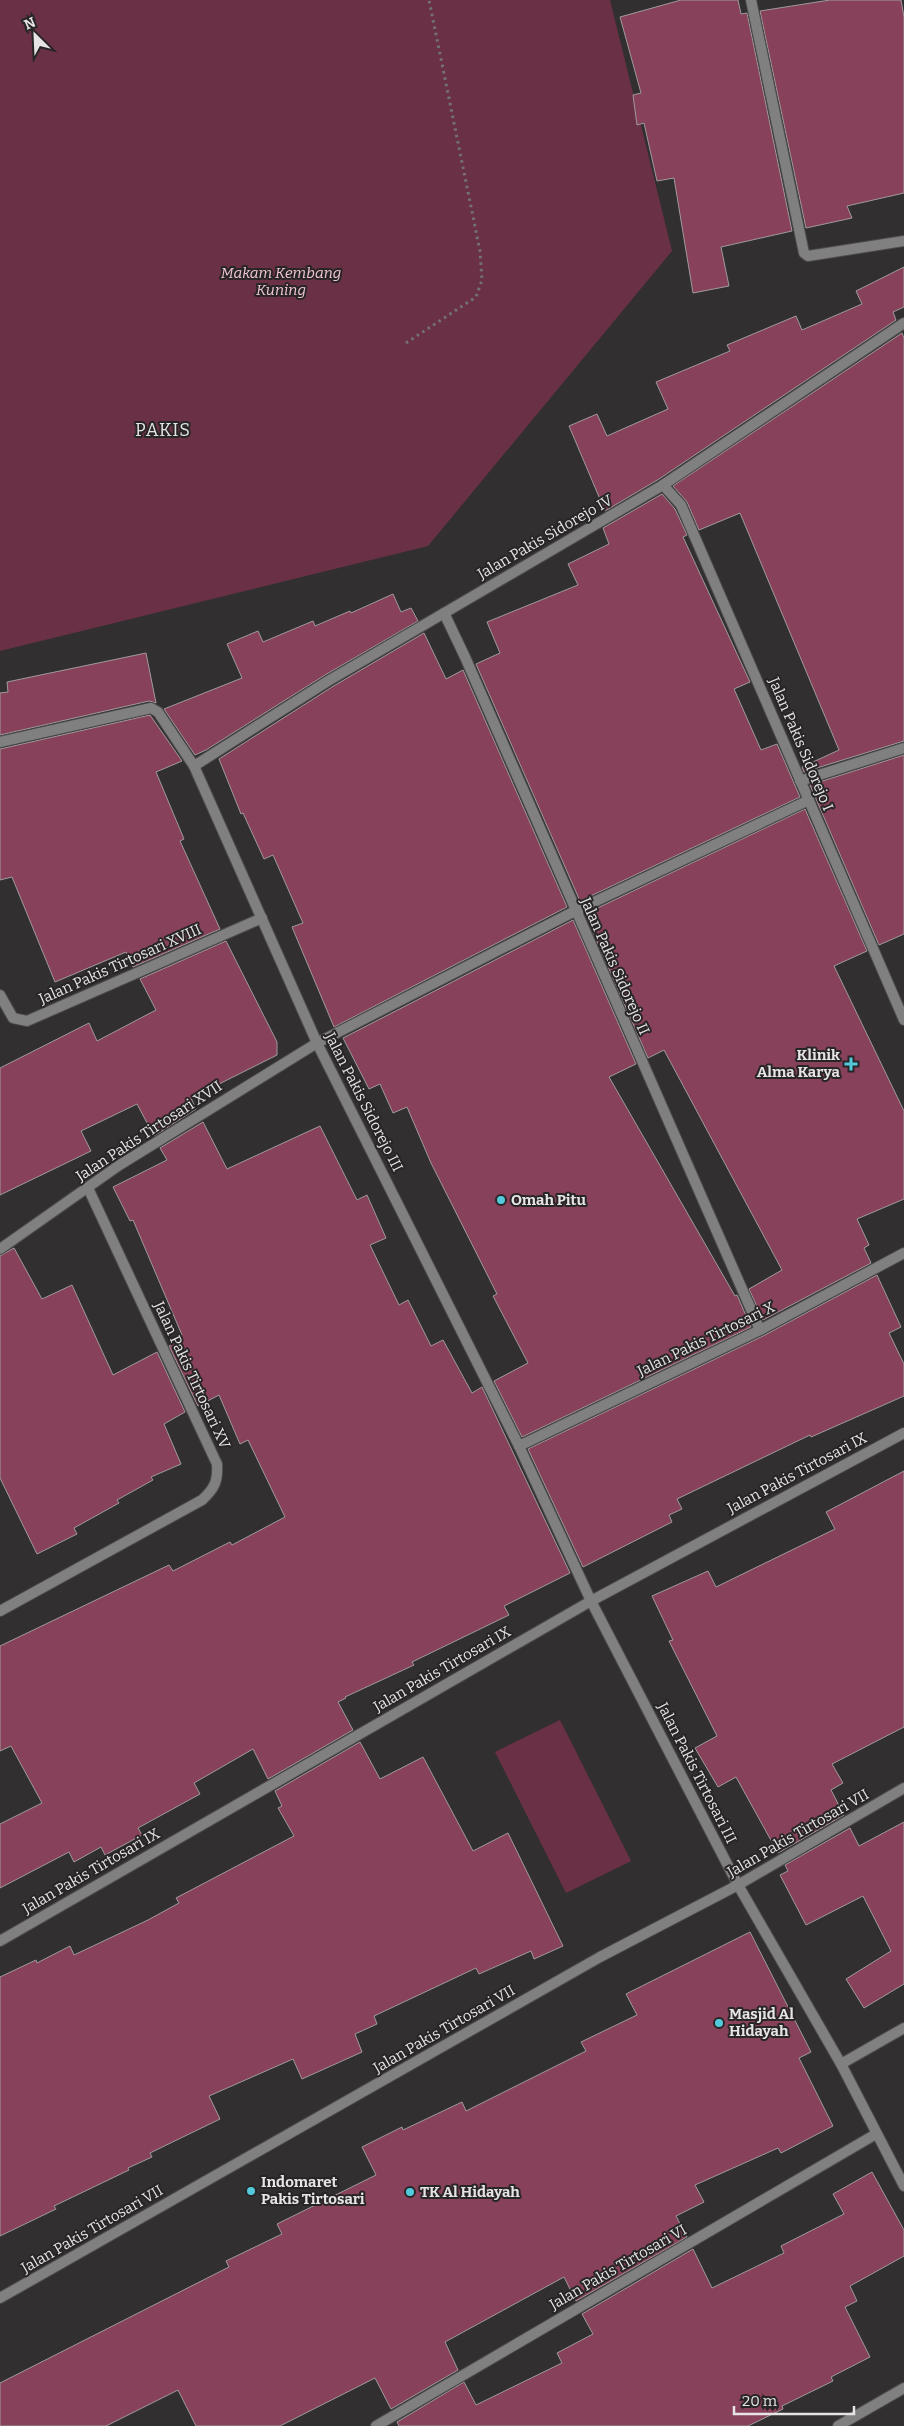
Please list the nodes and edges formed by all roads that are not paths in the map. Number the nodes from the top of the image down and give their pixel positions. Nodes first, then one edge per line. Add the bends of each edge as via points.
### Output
1 (751, 0) edge
2 (904, 241) edge
3 (904, 323) edge
4 (663, 485) junction
5 (444, 613) junction
6 (0, 742) edge
7 (904, 748) edge
8 (194, 766) junction
9 (800, 781) junction
10 (808, 800) junction
11 (575, 912) junction
12 (262, 918) junction
13 (0, 995) edge
14 (904, 1020) edge
15 (317, 1043) junction
16 (88, 1188) junction
17 (0, 1249) edge
18 (904, 1253) edge
19 (760, 1330) junction
20 (904, 1433) edge
21 (519, 1446) junction
22 (591, 1601) junction
23 (0, 1611) edge
24 (904, 1788) edge
25 (738, 1885) junction
26 (0, 1941) edge
27 (904, 2028) edge
28 (841, 2064) junction
29 (876, 2134) junction
30 (904, 2186) edge
31 (0, 2298) edge
32 (904, 2388) edge
33 (376, 2426) edge
34 (838, 2426) edge

1 - 2 street via 804,253 808,256
3 - 4 street, Jalan Pakis Sidorejo IV
4 - 5 street, Jalan Pakis Sidorejo IV
4 - 9 street, Jalan Pakis Sidorejo I via 680,505
5 - 8 street, Jalan Pakis Sidorejo IV via 328,681
5 - 11 street, Jalan Pakis Sidorejo II
6 - 8 street, Jalan Pakis Sidorejo III via 151,708 158,712
7 - 9 street
8 - 12 street, Jalan Pakis Sidorejo III
9 - 10 street, Jalan Pakis Sidorejo I
10 - 11 street, Jalan Pakis Tirtosari XVII
10 - 14 street, Jalan Pakis Sidorejo I
11 - 15 street, Jalan Pakis Tirtosari XVII
11 - 19 street, Jalan Pakis Sidorejo II
12 - 13 street, Jalan Pakis Tirtosari XVIII via 27,1021 13,1018
12 - 15 street, Jalan Pakis Sidorejo III
15 - 16 street, Jalan Pakis Tirtosari XVII via 118,1166
15 - 21 street, Jalan Pakis Sidorejo III
16 - 17 street, Jalan Pakis Tirtosari XVII
16 - 23 street, Jalan Pakis Tirtosari XV via 217,1464 218,1478 214,1489 202,1500
18 - 19 street, Jalan Pakis Tirtosari X
19 - 21 street, Jalan Pakis Tirtosari X
20 - 22 street, Jalan Pakis Tirtosari IX
21 - 22 street, Jalan Pakis Tirtosari III
22 - 25 street, Jalan Pakis Tirtosari III
22 - 26 street, Jalan Pakis Tirtosari IX
24 - 25 street, Jalan Pakis Tirtosari VII
25 - 28 street, Jalan Pakis Tirtosari III
25 - 31 street, Jalan Pakis Tirtosari VII via 600,1957
27 - 28 street
28 - 29 street, Jalan Pakis Tirtosari III
29 - 30 street, Jalan Pakis Tirtosari III
29 - 33 street, Jalan Pakis Tirtosari VI
32 - 34 street

